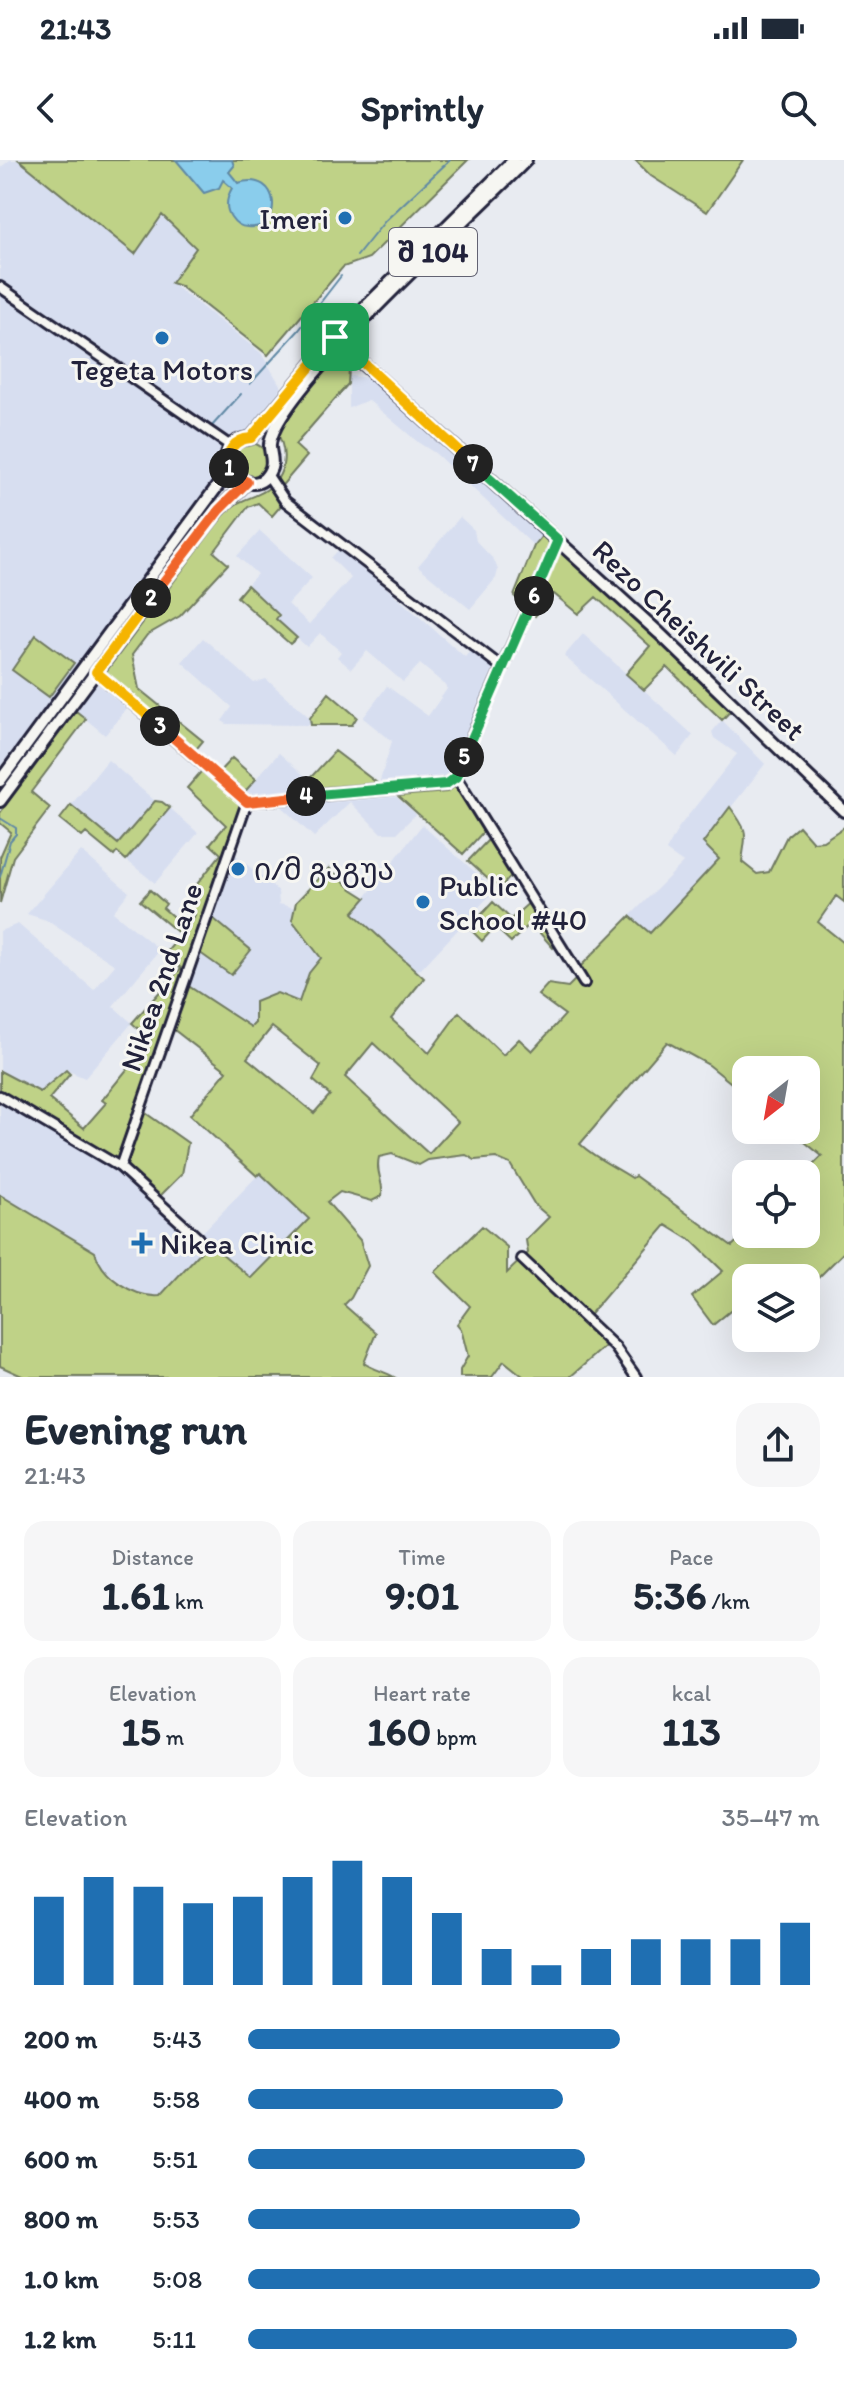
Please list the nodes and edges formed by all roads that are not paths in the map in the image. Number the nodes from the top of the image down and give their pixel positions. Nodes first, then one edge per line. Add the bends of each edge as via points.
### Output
1 (514, 160) edge
2 (526, 160) edge
3 (0, 287) edge
4 (338, 341) junction
5 (251, 438) junction
6 (232, 447) junction
7 (269, 448) junction
8 (230, 469) junction
9 (267, 474) junction
10 (247, 482) junction
11 (558, 540) junction
12 (503, 668) junction
13 (96, 672) junction
14 (456, 777) junction
15 (0, 781) edge
16 (0, 801) edge
17 (247, 802) junction
18 (844, 811) edge
19 (584, 983) dead end
20 (0, 1096) edge
21 (120, 1167) junction
22 (198, 1238) dead end
23 (522, 1259) dead end
24 (636, 1377) edge

1 - 4 main road, შ 104
2 - 4 main road, შ 104
3 - 6 street
4 - 5 main road
4 - 7 main road via 280,417
4 - 11 main road, Rezo Cheishvili Street
5 - 6 main road
5 - 7 main road
6 - 8 main road
7 - 9 main road
8 - 10 main road
8 - 15 main road
9 - 10 main road
9 - 12 street via 285,501
10 - 13 main road via 185,552
11 - 12 street
11 - 18 main road, Rezo Cheishvili Street
12 - 14 street
13 - 16 main road
13 - 17 street
14 - 17 street via 446,784
14 - 19 street
17 - 21 street, Nikea 2nd Lane
20 - 21 street
21 - 22 street
23 - 24 street via 615,1347

